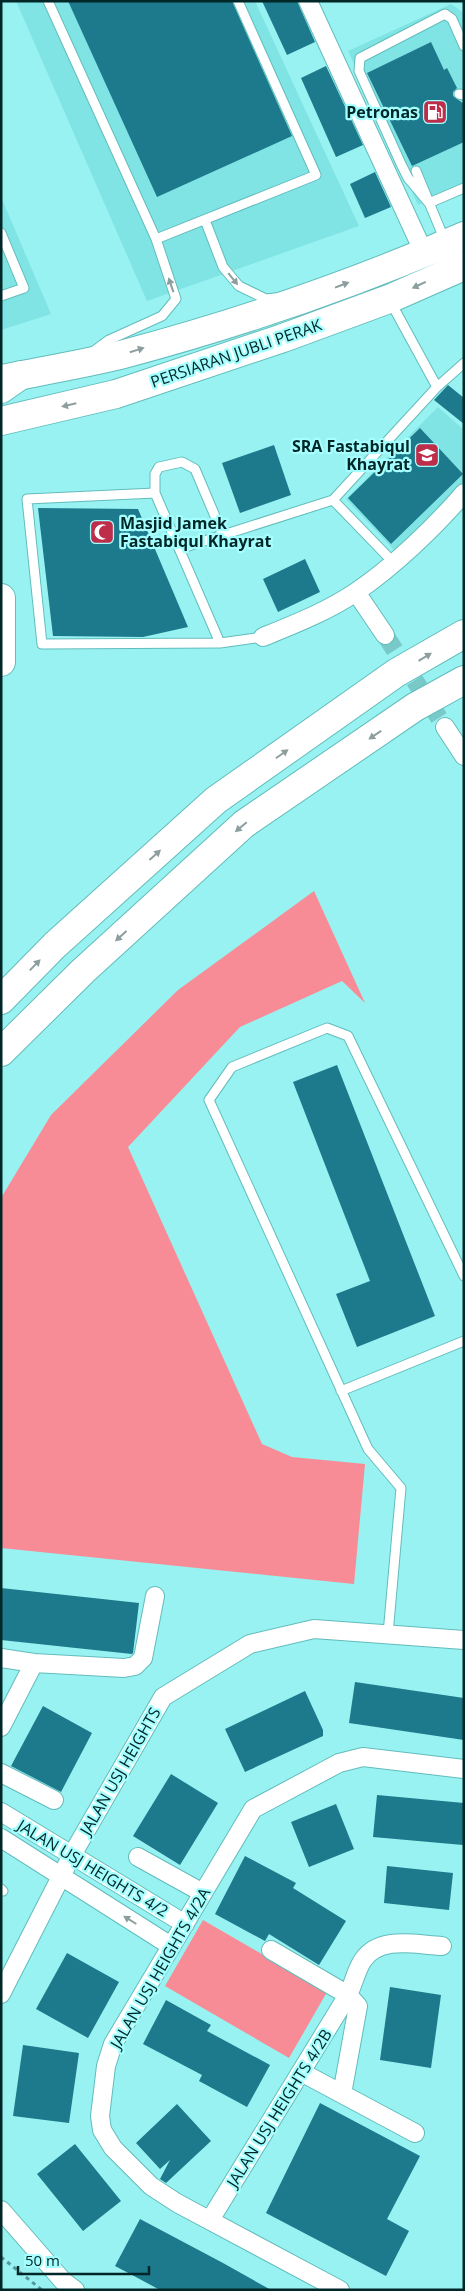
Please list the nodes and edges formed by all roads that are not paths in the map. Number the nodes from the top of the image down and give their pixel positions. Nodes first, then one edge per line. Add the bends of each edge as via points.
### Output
1 (48, 1) edge
2 (238, 1) edge
3 (308, 1) edge
4 (464, 46) edge
5 (416, 171) dead end
6 (464, 188) edge
7 (429, 203) junction
8 (206, 220) junction
9 (1, 233) edge
10 (156, 239) junction
11 (445, 244) edge
12 (464, 266) edge
13 (1, 296) edge
14 (311, 297) junction
15 (389, 298) junction
16 (464, 363) edge
17 (76, 364) junction
18 (8, 381) edge
19 (437, 387) junction
20 (1, 421) edge
21 (155, 493) junction
22 (464, 493) edge
23 (333, 500) junction
24 (223, 535) junction
25 (179, 550) junction
26 (393, 562) junction
27 (356, 592) junction
28 (1, 599) edge
29 (464, 634) edge
30 (385, 635) tunnel mouth
31 (263, 637) joint
32 (220, 643) junction
33 (1, 662) edge
34 (464, 680) edge
35 (445, 727) tunnel mouth
36 (464, 756) edge
37 (1, 1000) edge
38 (1, 1052) edge
39 (464, 1276) edge
40 (464, 1341) edge
41 (341, 1391) junction
42 (155, 1596) dead end
43 (388, 1634) junction
44 (464, 1640) edge
45 (1, 1658) edge
46 (34, 1663) junction
47 (1, 1727) edge
48 (464, 1769) edge
49 (1, 1773) edge
50 (54, 1800) dead end
51 (1, 1812) edge
52 (1, 1838) edge
53 (72, 1856) junction
54 (138, 1857) dead end
55 (62, 1877) junction
56 (203, 1893) junction
57 (184, 1924) junction
58 (171, 1946) junction
59 (442, 1946) dead end
60 (271, 1950) dead end
61 (1, 1994) edge
62 (348, 1995) junction
63 (301, 2072) junction
64 (342, 2094) junction
65 (415, 2133) dead end
66 (1, 2210) edge
67 (210, 2220) junction
68 (75, 2290) edge
69 (340, 2290) edge

1 - 10 lane
2 - 8 lane via 316,175
3 - 11 street
4 - 7 lane via 452,19 445,14 360,58 359,71 401,164
5 - 7 lane
6 - 7 lane
7 - 11 lane
8 - 10 lane
8 -> 14 lane via 223,267 239,286 266,299
9 - 13 lane via 24,288
17 -> 10 lane via 109,340 162,316 176,299
14 -> 11 main road, PERSIARAN JUBLI PERAK
12 -> 15 main road, PERSIARAN JUBLI PERAK
17 -> 14 main road, PERSIARAN JUBLI PERAK via 132,351
15 - 19 lane
15 -> 20 main road, PERSIARAN JUBLI PERAK via 283,338 116,394
16 - 19 lane
17 - 18 main road, PERSIARAN JUBLI PERAK
19 - 23 lane
21 - 24 lane via 155,474 159,467 182,462 195,469
21 - 25 lane
21 - 32 lane via 27,499 42,644
22 - 26 street
23 - 24 lane
23 - 26 lane
24 - 25 lane
25 - 32 lane
26 - 27 street
27 - 30 street
27 - 31 street via 306,619
28 - 33 main road
37 -> 29 main road via 55,944 216,800 396,673
31 - 32 lane
34 -> 38 main road via 415,708 244,824 83,971
35 - 36 street
39 - 41 lane via 348,1036 327,1028 232,1066 209,1100
40 - 41 lane
41 - 43 lane via 368,1449 401,1488
42 - 46 street via 143,1658 135,1666
43 - 44 street, JALAN USJ HEIGHTS
43 - 53 street, JALAN USJ HEIGHTS via 314,1629 250,1644 162,1697
45 - 46 street
46 - 47 street
48 - 56 street, JALAN USJ HEIGHTS 4/2A via 363,1758 339,1763 253,1809
49 - 50 street
51 - 53 street, JALAN USJ HEIGHTS 4/2
52 - 55 street, JALAN USJ HEIGHTS 4/2
53 - 55 street, JALAN USJ HEIGHTS
53 - 57 street, JALAN USJ HEIGHTS 4/2
54 - 56 street
58 -> 55 street, JALAN USJ HEIGHTS 4/2
55 - 61 street, JALAN USJ HEIGHTS
56 - 57 street, JALAN USJ HEIGHTS 4/2A
57 - 58 street, JALAN USJ HEIGHTS 4/2A
58 - 67 street, JALAN USJ HEIGHTS 4/2A via 113,2044 106,2066 100,2116 102,2130 113,2148 151,2186 177,2204
59 - 62 street, JALAN USJ HEIGHTS 4/2B via 388,1943 374,1949 362,1960
60 - 62 street
62 - 63 street, JALAN USJ HEIGHTS 4/2B
62 - 64 street, JALAN USJ HEIGHTS 4/2B via 359,2012
63 - 64 street
63 - 67 street, JALAN USJ HEIGHTS 4/2B
64 - 65 street
66 - 68 street via 63,2281
67 - 69 street, JALAN USJ HEIGHTS 4/2A

